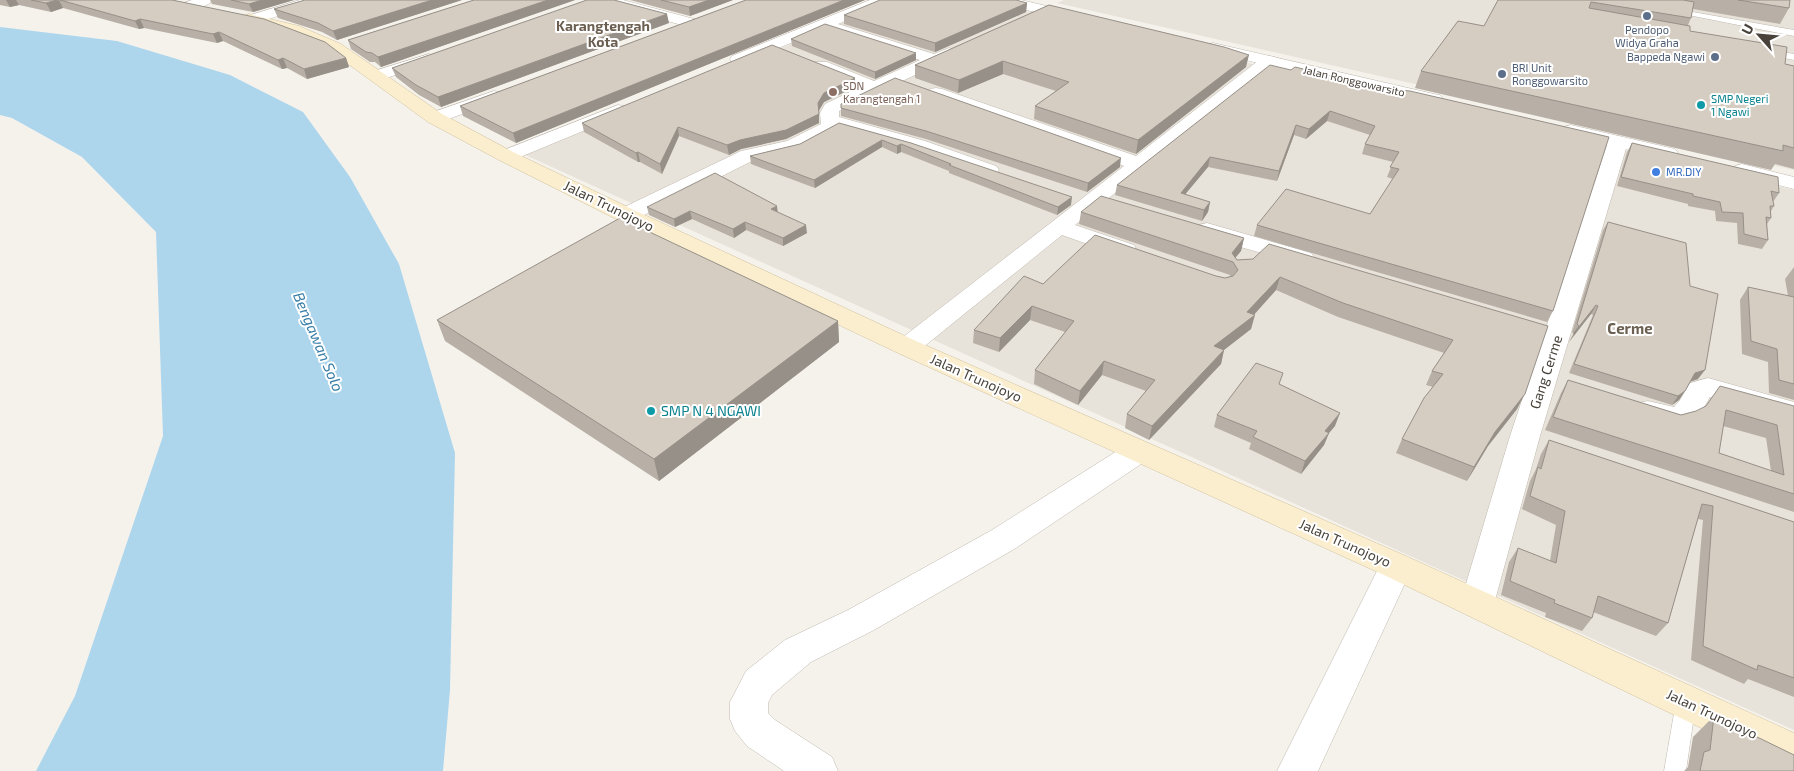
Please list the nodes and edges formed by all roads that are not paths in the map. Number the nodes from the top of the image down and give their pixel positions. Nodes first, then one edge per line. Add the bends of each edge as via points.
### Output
1 (315, 0) edge
2 (606, 0) edge
3 (883, 0) edge
4 (1002, 0) edge
5 (181, 4) edge
6 (211, 6) edge
7 (1040, 6) edge
8 (1665, 9) edge
9 (234, 15) edge
10 (710, 17) edge
11 (252, 19) junction
12 (1094, 21) edge
13 (1020, 22) edge
14 (824, 24) junction
15 (695, 31) junction
16 (669, 32) edge
17 (1794, 33) edge
18 (352, 42) edge
19 (771, 45) junction
20 (1201, 45) edge
21 (335, 47) junction
22 (960, 48) edge
23 (1759, 50) edge
24 (788, 52) edge
25 (440, 55) edge
26 (1794, 57) edge
27 (805, 59) edge
28 (934, 60) junction
29 (1269, 61) junction
30 (725, 64) edge
31 (377, 76) junction
32 (894, 78) junction
33 (875, 87) junction
34 (509, 90) edge
35 (634, 103) edge
36 (1453, 104) edge
37 (435, 118) junction
38 (830, 120) junction
39 (1550, 126) edge
40 (1618, 142) junction
41 (506, 156) junction
42 (1683, 157) edge
43 (1138, 164) junction
44 (1729, 168) edge
45 (1007, 176) edge
46 (1794, 183) edge
47 (1086, 199) junction
48 (1123, 206) edge
49 (626, 215) junction
50 (1187, 224) edge
51 (1059, 226) junction
52 (1261, 246) junction
53 (1149, 258) edge
54 (1324, 264) edge
55 (1242, 266) edge
56 (907, 347) junction
57 (1620, 402) edge
58 (1794, 412) edge
59 (1525, 436) junction
60 (1554, 446) edge
61 (1139, 451) junction
62 (1396, 566) junction
63 (1477, 604) junction
64 (1686, 702) junction
65 (1794, 753) edge
66 (818, 771) edge
67 (1297, 771) edge
68 (1675, 771) edge

1 - 11 street
2 - 15 street
3 - 14 street
4 - 7 street
5 - 6 main road
7 - 12 street
7 - 13 street
8 - 17 lane via 1722,24
9 - 11 main road, Jalan Trunojoyo
10 - 15 street
11 - 21 main road, Jalan Trunojoyo via 301,32
14 - 19 street
14 - 28 street
15 - 16 street
18 - 21 street
19 - 24 street
19 - 30 street
20 - 29 street, Jalan Ronggowarsito
21 - 31 main road, Jalan Trunojoyo
22 - 28 street
23 - 26 lane
25 - 31 street
27 - 33 street
28 - 32 street
29 - 36 street, Jalan Ronggowarsito
29 - 43 street
31 - 37 main road, Jalan Trunojoyo
32 - 33 street
32 - 43 street
33 - 38 street via 831,108
34 - 37 street
35 - 41 street
37 - 41 main road, Jalan Trunojoyo
38 - 45 street via 918,145
38 - 49 street via 830,127 793,146 748,155
39 - 40 street
40 - 42 street
40 - 59 street, Gang Cerme via 1549,332 1554,380
41 - 49 main road, Jalan Trunojoyo
43 - 47 street
44 - 46 street
47 - 48 street
47 - 51 street
49 - 56 main road, Jalan Trunojoyo
50 - 52 street
51 - 53 street
51 - 56 street
52 - 54 street
52 - 55 street
56 - 61 main road, Jalan Trunojoyo
57 - 58 street via 1658,414 1681,416 1688,411 1700,389 1708,387
59 - 60 street
59 - 63 street, Gang Cerme
61 - 62 main road, Jalan Trunojoyo
61 - 66 street via 1004,539 861,620 798,651 759,683 749,702 749,719 761,733
62 - 63 main road, Jalan Trunojoyo
62 - 67 street
63 - 64 main road, Jalan Trunojoyo
64 - 65 main road, Jalan Trunojoyo
64 - 68 lane

